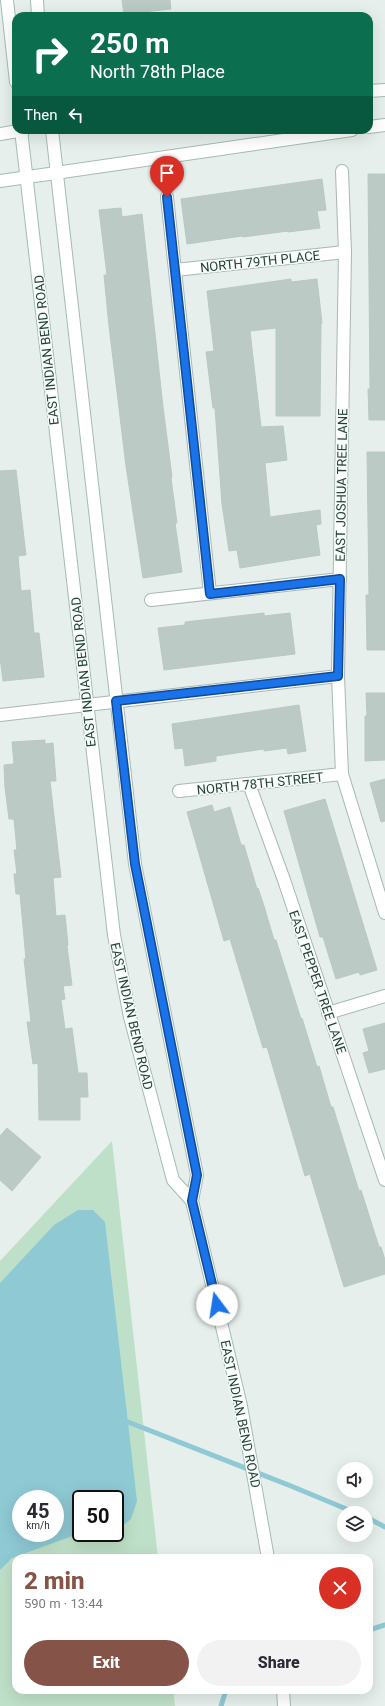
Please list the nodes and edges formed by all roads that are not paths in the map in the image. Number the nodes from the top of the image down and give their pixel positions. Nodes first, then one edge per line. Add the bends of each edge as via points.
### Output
1 (7, 0) edge
2 (37, 0) edge
3 (38, 12) edge
4 (12, 46) edge
5 (385, 90) edge
6 (373, 91) edge
7 (385, 125) edge
8 (373, 126) edge
9 (12, 132) edge
10 (0, 134) edge
11 (22, 134) edge
12 (53, 134) edge
13 (325, 134) edge
14 (342, 171) dead end
15 (58, 174) junction
16 (27, 178) junction
17 (0, 182) edge
18 (167, 197) dead end
19 (345, 252) junction
20 (175, 270) junction
21 (340, 579) junction
22 (210, 594) junction
23 (152, 600) dead end
24 (338, 676) junction
25 (116, 701) junction
26 (86, 705) junction
27 (0, 715) edge
28 (342, 774) junction
29 (249, 784) junction
30 (179, 791) dead end
31 (385, 913) edge
32 (385, 996) edge
33 (328, 1013) junction
34 (385, 1180) edge
35 (192, 1201) junction
36 (267, 1554) edge
37 (283, 1694) edge
38 (284, 1706) edge

1 - 4 main road
2 - 3 main road
5 - 6 main road
7 - 8 main road
9 - 10 main road
11 - 16 main road, EAST INDIAN BEND ROAD
12 - 15 main road, EAST INDIAN BEND ROAD
13 - 15 main road
14 - 19 main road, EAST JOSHUA TREE LANE
15 - 16 main road
15 - 25 main road, EAST INDIAN BEND ROAD
16 - 17 main road
16 - 26 main road, EAST INDIAN BEND ROAD
18 - 20 main road
19 - 20 main road, NORTH 79TH PLACE
19 - 21 main road, EAST JOSHUA TREE LANE
20 - 22 main road
21 - 22 main road
21 - 24 main road, EAST JOSHUA TREE LANE
22 - 23 main road
24 - 25 main road
24 - 28 main road, EAST JOSHUA TREE LANE
25 - 26 main road
25 - 35 main road, EAST INDIAN BEND ROAD via 135,864 197,1175
26 - 27 main road
26 - 35 main road, EAST INDIAN BEND ROAD via 114,935 130,1017 173,1180
28 - 29 main road, NORTH 78TH STREET
28 - 31 main road, EAST JOSHUA TREE LANE
29 - 30 main road, NORTH 78TH STREET
29 - 33 main road, EAST PEPPER TREE LANE
32 - 33 main road
33 - 34 main road, EAST PEPPER TREE LANE
35 - 36 main road, EAST INDIAN BEND ROAD via 234,1378
37 - 38 main road

